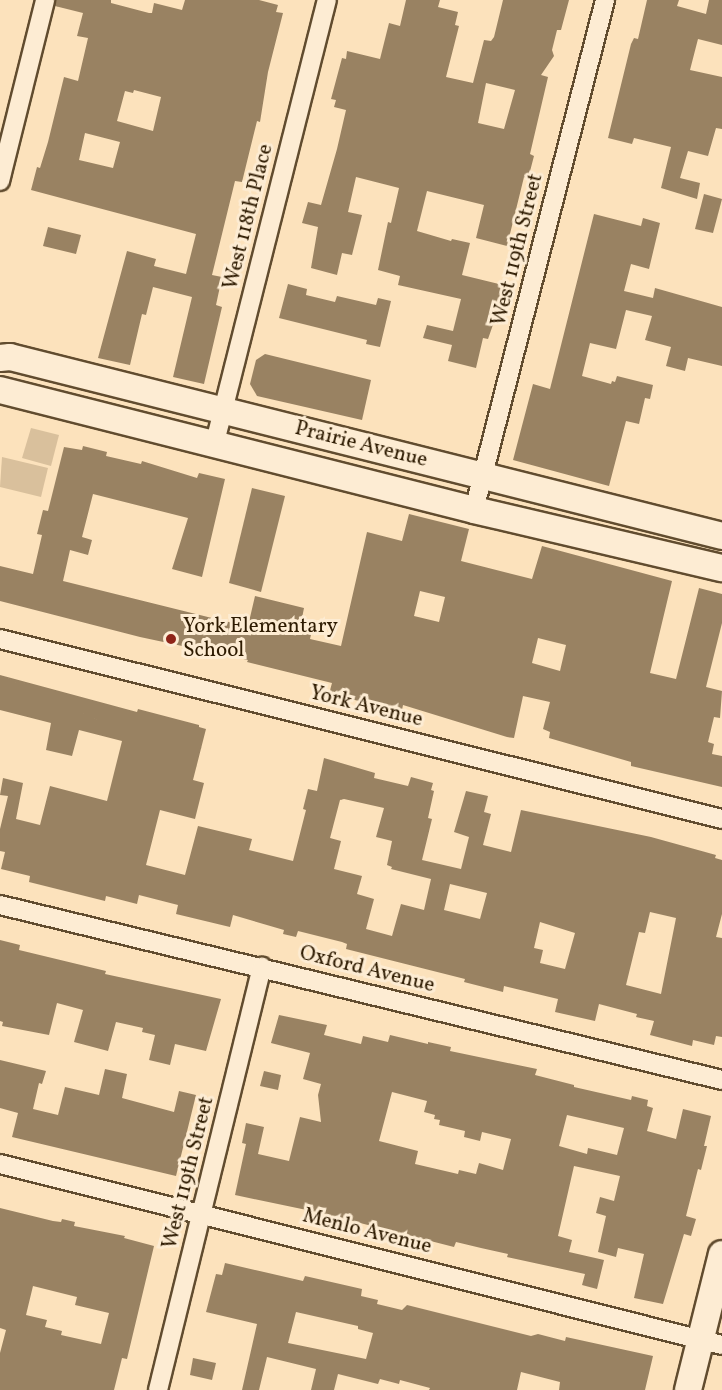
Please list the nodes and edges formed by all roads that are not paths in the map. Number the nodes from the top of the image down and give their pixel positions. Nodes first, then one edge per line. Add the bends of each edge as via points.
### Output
1 (45, 0) edge
2 (327, 0) edge
3 (605, 0) edge
4 (0, 181) edge
5 (0, 358) edge
6 (0, 390) edge
7 (223, 411) junction
8 (214, 446) junction
9 (483, 476) junction
10 (474, 510) junction
11 (722, 536) edge
12 (722, 568) edge
13 (0, 639) edge
14 (722, 819) edge
15 (0, 905) edge
16 (262, 967) junction
17 (722, 1080) edge
18 (0, 1164) edge
19 (202, 1214) junction
20 (722, 1254) edge
21 (711, 1342) edge
22 (158, 1390) edge
23 (688, 1390) edge

1 - 4 street
2 - 7 street, West 118th Place
3 - 9 street, West 119th Street
5 - 7 main road, Prairie Avenue via 10,357
6 - 8 main road, Prairie Avenue
7 - 8 street, West 118th Place
7 - 9 main road, Prairie Avenue
8 - 10 main road, Prairie Avenue
9 - 10 street, West 119th Street
9 - 11 main road, Prairie Avenue
10 - 12 main road, Prairie Avenue
13 - 14 street, York Avenue
15 - 16 street, Oxford Avenue
16 - 17 street, Oxford Avenue
16 - 19 street, West 119th Street
18 - 19 street, Menlo Avenue
19 - 21 street, Menlo Avenue
19 - 22 street, West 119th Street
20 - 21 main road
21 - 23 main road

